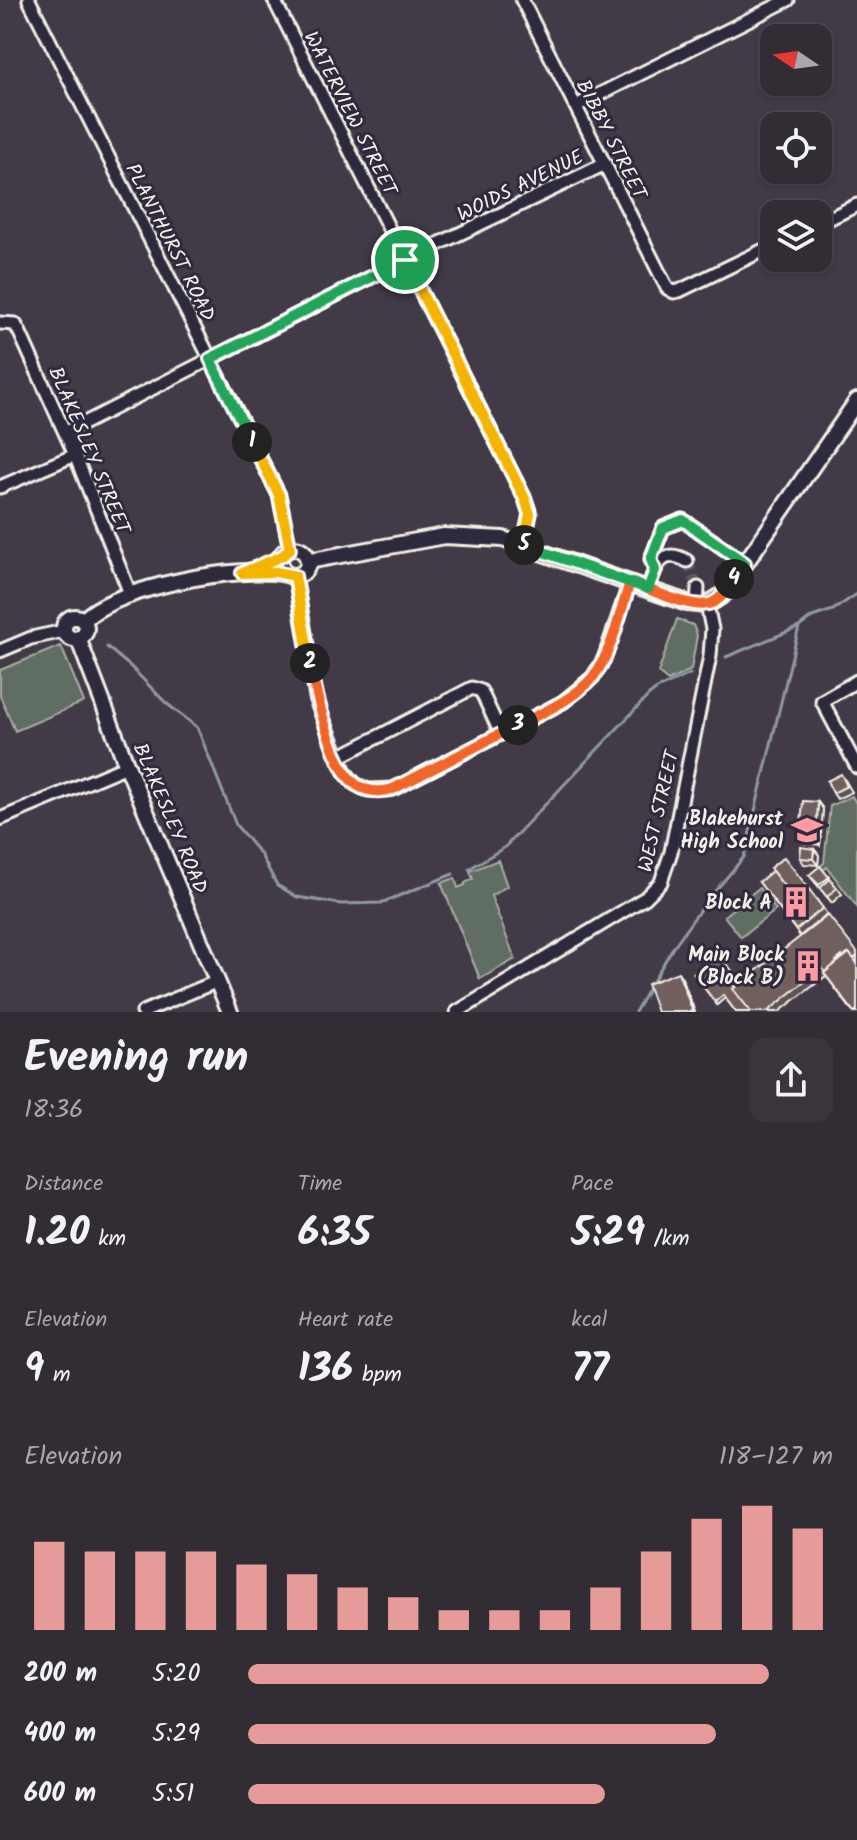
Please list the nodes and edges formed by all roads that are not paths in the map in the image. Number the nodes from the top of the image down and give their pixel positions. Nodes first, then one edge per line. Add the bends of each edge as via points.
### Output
1 (29, 0) edge
2 (274, 0) edge
3 (522, 0) edge
4 (788, 0) edge
5 (576, 106) junction
6 (605, 164) junction
7 (857, 205) edge
8 (832, 217) edge
9 (760, 252) edge
10 (405, 260) junction
11 (5, 323) edge
12 (210, 359) junction
13 (857, 401) edge
14 (65, 433) junction
15 (75, 455) junction
16 (0, 487) edge
17 (523, 545) junction
18 (286, 552) junction
19 (308, 561) junction
20 (687, 561) dead end
21 (745, 563) junction
22 (655, 570) junction
23 (242, 573) junction
24 (290, 575) junction
25 (630, 582) junction
26 (698, 588) tunnel mouth
27 (648, 589) junction
28 (131, 596) junction
29 (702, 605) junction
30 (71, 635) junction
31 (0, 651) edge
32 (857, 681) edge
33 (501, 734) junction
34 (339, 757) junction
35 (127, 766) junction
36 (857, 767) edge
37 (0, 819) edge
38 (218, 981) junction
39 (143, 1012) edge
40 (230, 1012) edge
41 (457, 1012) edge

1 - 12 street, PLANTHURST ROAD
2 - 10 street, WATERVIEW STREET
3 - 5 street, BIBBY STREET
4 - 5 street
5 - 6 street, BIBBY STREET
6 - 9 street, BIBBY STREET via 672,291
6 - 10 street, WOIDS AVENUE
7 - 8 street
10 - 12 street, WOIDS AVENUE
10 - 17 street, WATERVIEW STREET via 525,499 530,514
11 - 14 street, BLAKESLEY STREET via 15,324 20,333
12 - 14 street, WOIDS AVENUE
12 - 18 street, PLANTHURST ROAD via 279,495
13 - 21 street
14 - 15 street, BLAKESLEY STREET
15 - 16 street
15 - 28 street, BLAKESLEY STREET
17 - 19 street via 444,536
17 - 25 street
18 - 19 street via 302,551
18 - 23 street
18 - 24 street via 280,565
19 - 24 street via 304,572
20 - 22 street via 665,556
21 - 22 street via 683,520 663,528 651,559
21 - 29 street via 724,594
22 - 27 street
23 - 24 street
23 - 28 street via 173,581
24 - 34 street via 317,703
25 - 27 street
25 - 33 street via 593,677 563,702
26 - 29 street, WEST STREET
27 - 29 street
28 - 30 street via 83,621 69,618 64,624
29 - 41 street, WEST STREET via 712,629 710,656 661,882 645,898
30 - 31 street via 31,638
30 - 35 street, BLAKESLEY ROAD
32 - 36 street via 822,701
33 - 34 street via 384,791 355,784
33 - 34 street via 481,691 472,688
35 - 37 street
35 - 38 street, BLAKESLEY ROAD
38 - 39 street
38 - 40 street, BLAKESLEY ROAD

